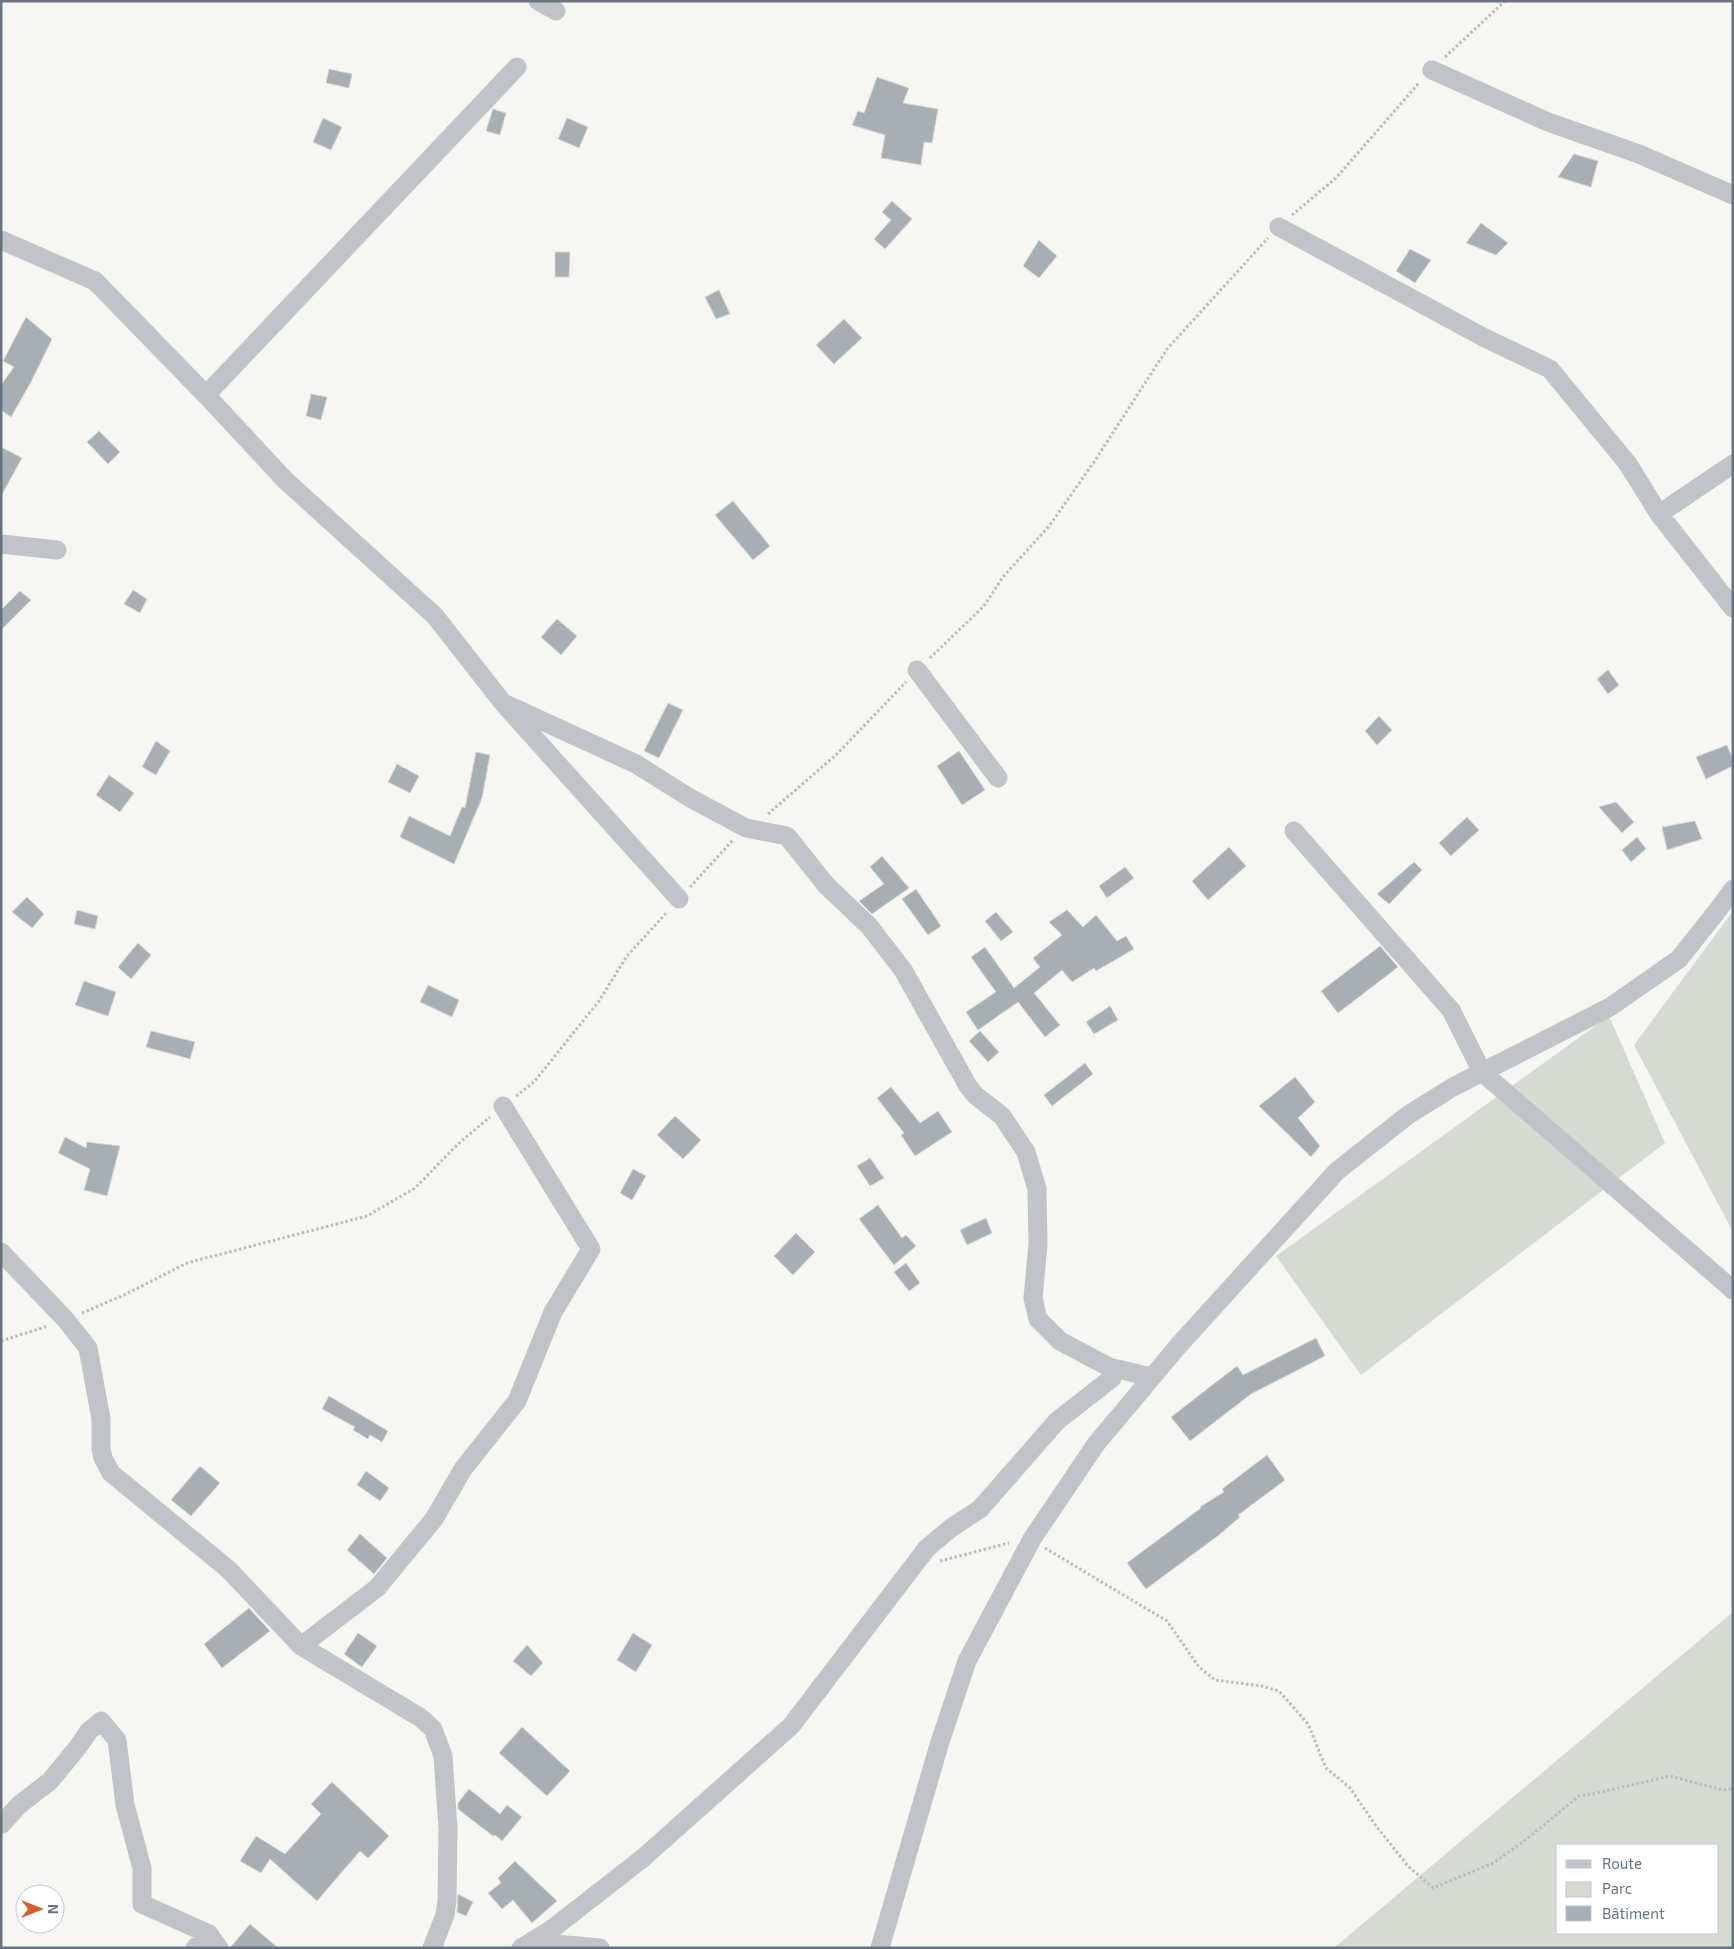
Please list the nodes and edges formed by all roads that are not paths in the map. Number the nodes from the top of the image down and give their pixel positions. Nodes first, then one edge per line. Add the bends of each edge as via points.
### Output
1 (538, 1) edge
2 (556, 10) dead end
3 (517, 67) dead end
4 (1432, 70) road end
5 (1733, 195) edge
6 (1279, 227) road end
7 (1, 240) edge
8 (206, 394) junction
9 (1733, 464) edge
10 (1658, 514) junction
11 (1, 544) edge
12 (57, 550) dead end
13 (1733, 608) edge
14 (917, 670) road end
15 (503, 703) junction
16 (998, 778) dead end
17 (1294, 831) dead end
18 (1733, 889) edge
19 (679, 899) road end
20 (1482, 1072) junction
21 (503, 1106) road end
22 (1, 1252) edge
23 (1733, 1290) edge
24 (1111, 1373) junction
25 (1151, 1377) junction
26 (1122, 1412) junction
27 (301, 1646) junction
28 (1, 1826) edge
29 (214, 1941) edge
30 (527, 1945) edge
31 (195, 1948) edge
32 (432, 1948) edge
33 (600, 1948) edge
34 (880, 1948) edge

1 - 2 street
3 - 8 street
4 - 5 street via 1548,122 1639,154
6 - 10 street via 1485,338 1550,369 1628,464
7 - 8 street via 95,281
8 - 15 street via 285,480 435,616
9 - 10 street
10 - 13 street
11 - 12 street
14 - 16 street
15 - 19 street
15 - 24 street via 636,764 746,828 787,836 826,885 869,926 903,970 968,1086 1002,1116 1026,1152 1037,1189 1038,1244 1033,1298 1038,1319 1060,1342
17 - 20 street via 1451,1010
18 - 20 street via 1679,959 1610,1007
20 - 23 street
20 - 25 street via 1408,1115 1337,1171
21 - 27 street via 591,1249 553,1312 517,1401 463,1469 434,1519 377,1588
22 - 27 street via 66,1320 88,1348 101,1419 101,1449 111,1472 228,1569
24 - 25 street
24 - 26 street
24 - 30 street via 1057,1421 980,1509 927,1548 791,1726 643,1858
25 - 26 street
26 - 34 street via 1096,1444 1032,1539 967,1661
27 - 32 street via 421,1718 433,1729 442,1756 448,1829 445,1915
28 - 29 street via 20,1805 50,1781 89,1731 101,1721 117,1740 125,1804 142,1868 142,1904
29 - 31 street
30 - 33 street

